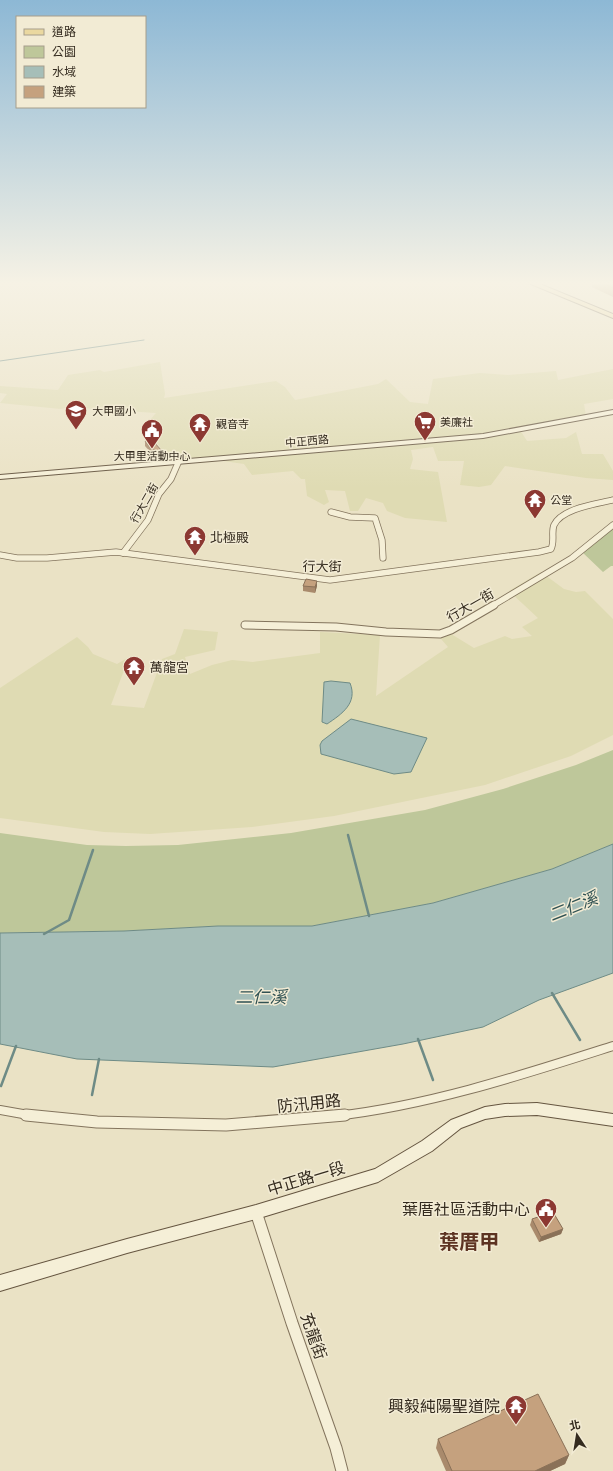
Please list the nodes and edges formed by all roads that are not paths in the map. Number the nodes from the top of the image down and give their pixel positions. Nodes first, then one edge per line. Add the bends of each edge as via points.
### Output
1 (613, 412) edge
2 (178, 463) junction
3 (0, 477) edge
4 (613, 500) edge
5 (331, 512) dead end
6 (613, 525) edge
7 (123, 553) junction
8 (0, 555) edge
9 (383, 558) dead end
10 (245, 626) dead end
11 (613, 1046) edge
12 (0, 1110) edge
13 (613, 1120) edge
14 (256, 1212) junction
15 (0, 1283) edge
16 (342, 1471) edge

1 - 2 street, 中正西路 via 483,436
2 - 3 street, 中正西路
2 - 7 street, 行大二街 via 172,479 159,494 148,520
4 - 7 street, 行大街 via 562,515 556,520 553,528 555,542 551,549 475,562 330,580
5 - 9 street via 350,517 375,518 382,540
6 - 10 street, 行大一街 via 572,558 446,632 432,634 336,627
7 - 8 street, 行大街 via 32,558
11 - 12 street, 防汛用路 via 506,1080 438,1097 369,1112 296,1120 226,1125 97,1122
13 - 14 street, 中正路一段 via 538,1109 485,1113 456,1124 428,1146 378,1175
14 - 15 street, 中正路一段
14 - 16 street, 充龍街

